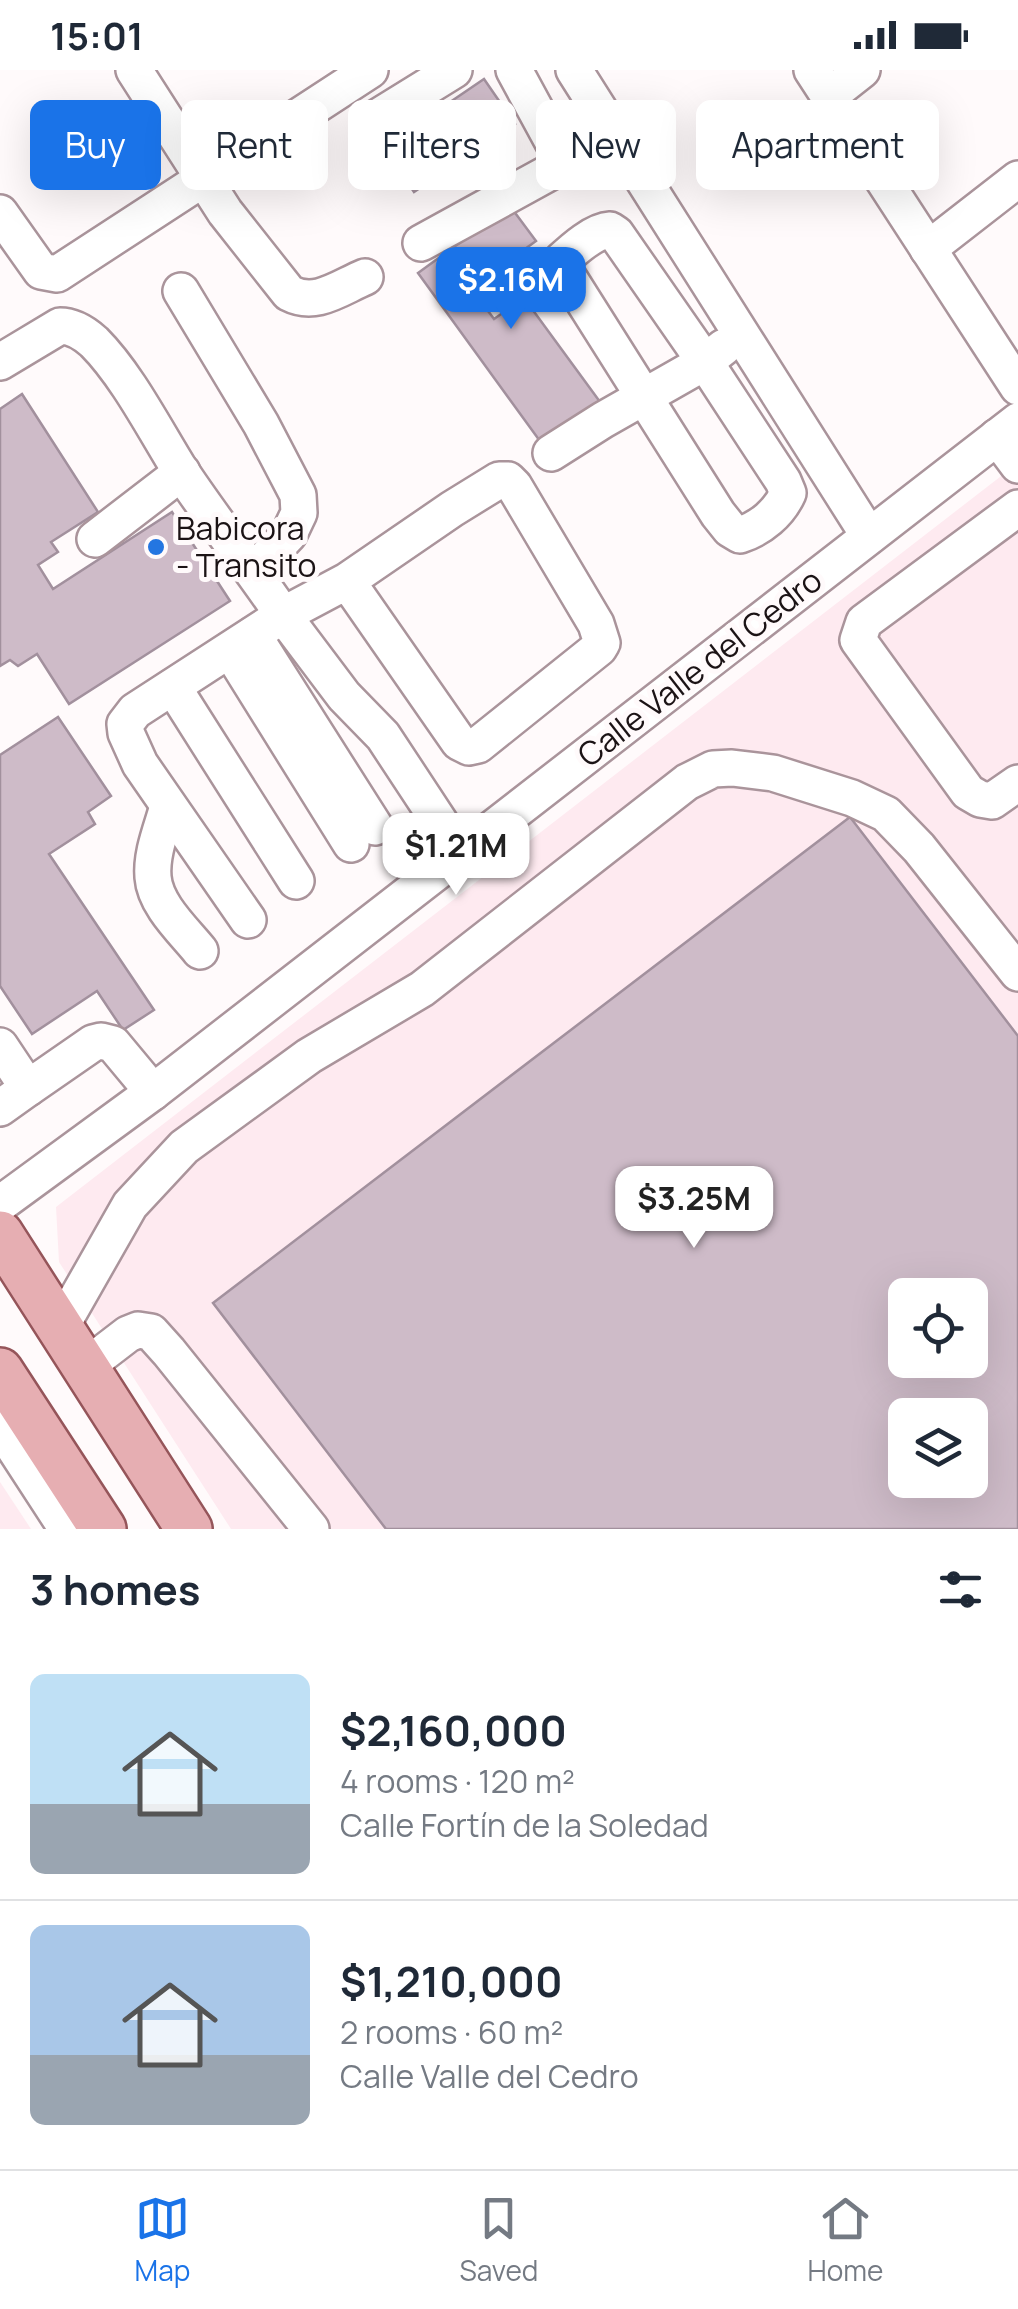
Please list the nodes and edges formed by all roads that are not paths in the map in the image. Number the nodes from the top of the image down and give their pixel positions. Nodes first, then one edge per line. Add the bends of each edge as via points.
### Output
1 (134, 70) edge
2 (454, 70) edge
3 (514, 70) edge
4 (574, 70) edge
5 (862, 70) edge
6 (355, 74) edge
7 (821, 83) edge
8 (317, 100) edge
9 (406, 100) edge
10 (593, 100) edge
11 (536, 111) edge
12 (181, 144) edge
13 (1018, 178) edge
14 (536, 180) edge
15 (185, 190) edge
16 (211, 190) edge
17 (649, 190) edge
18 (0, 213) edge
19 (420, 243) dead end
20 (928, 248) junction
21 (365, 277) dead end
22 (181, 291) dead end
23 (741, 335) junction
24 (0, 362) edge
25 (705, 362) junction
26 (1018, 387) edge
27 (644, 396) junction
28 (1011, 441) edge
29 (551, 454) dead end
30 (182, 472) junction
31 (1018, 508) edge
32 (870, 536) junction
33 (95, 540) dead end
34 (254, 571) junction
35 (347, 581) junction
36 (284, 616) junction
37 (242, 642) junction
38 (173, 688) junction
39 (1018, 783) edge
40 (168, 806) junction
41 (363, 835) dead end
42 (452, 860) junction
43 (296, 881) dead end
44 (248, 920) dead end
45 (200, 952) dead end
46 (1018, 974) edge
47 (0, 1046) edge
48 (153, 1092) junction
49 (14, 1098) edge
50 (0, 1204) edge
51 (0, 1234) edge
52 (60, 1328) junction
53 (85, 1367) junction
54 (0, 1372) edge
55 (0, 1426) edge
56 (50, 1475) junction
57 (67, 1529) edge
58 (103, 1529) edge
59 (189, 1529) edge
60 (312, 1529) edge

1 - 12 street
2 - 9 street
3 - 11 street
4 - 10 street
5 - 7 street
6 - 8 street
7 - 20 street
13 - 20 street
14 - 19 street
15 - 18 street via 57,274 32,262
16 - 21 street via 289,293 316,299
17 - 23 street
20 - 26 street
22 - 34 street via 298,495 299,513 289,534
23 - 25 street
23 - 32 street
24 - 30 street via 60,326 82,332 117,370
25 - 27 street
25 - 27 street via 616,234 602,230 568,254 562,267
25 - 27 street via 788,492 748,533 740,536 718,514
27 - 29 street
28 - 32 street, Calle Valle del Cedro
30 - 33 street
30 - 34 street
31 - 39 street via 864,622 858,640 968,792 992,801
32 - 42 street, Calle Valle del Cedro
34 - 36 street
35 - 35 street via 459,742 469,746 602,643 508,480 452,509
35 - 36 street
36 - 37 street
36 - 42 street via 344,696 365,744 403,786
37 - 38 street
37 - 41 street
38 - 40 street via 125,724 140,764
38 - 43 street
40 - 44 street
40 - 45 street via 152,881
42 - 48 street, Calle Valle del Cedro
46 - 52 street via 886,814 774,773 713,769 687,782 422,989 310,1056 184,1146 130,1205
47 - 49 street
48 - 49 street via 112,1044 102,1042
48 - 50 street, Calle Valle del Cedro
51 - 52 main road
52 - 53 main road
53 - 59 main road
53 - 60 street via 128,1334 151,1332
54 - 56 main road
55 - 56 street
56 - 57 street
56 - 58 main road

